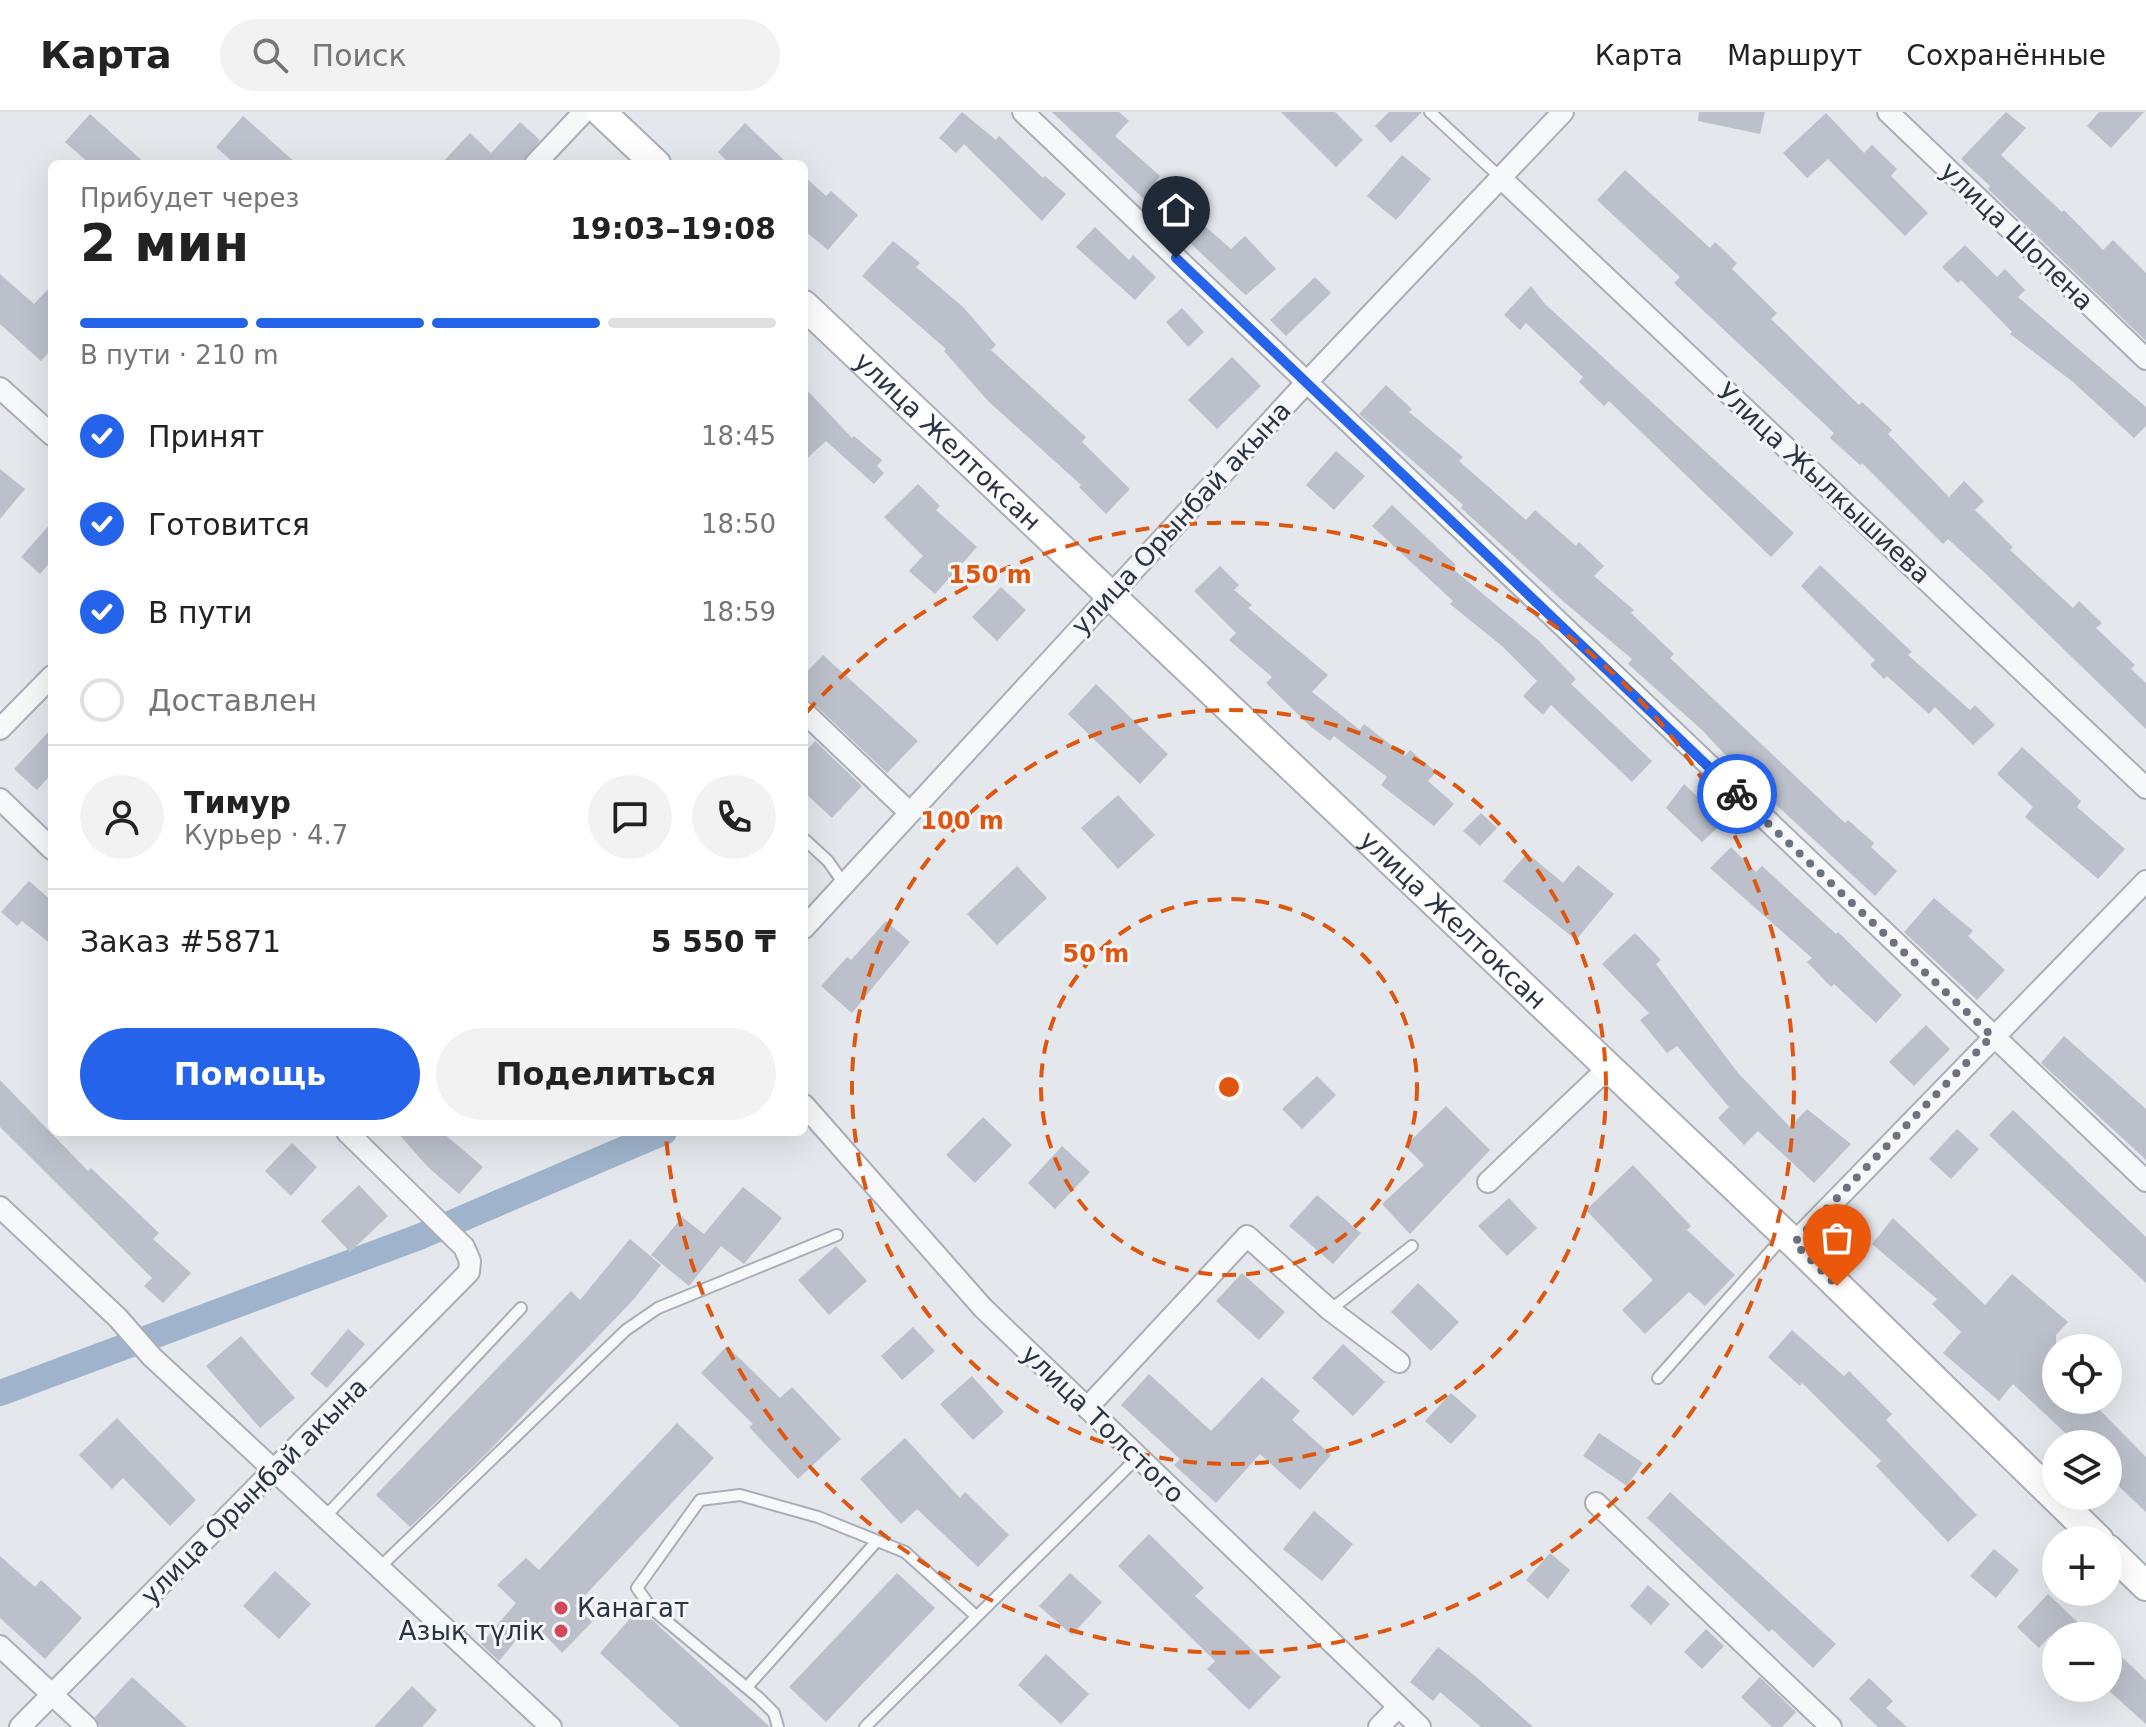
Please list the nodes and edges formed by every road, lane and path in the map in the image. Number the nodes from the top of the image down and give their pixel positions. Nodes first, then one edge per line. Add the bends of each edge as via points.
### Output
1 (584, 112) edge
2 (601, 112) edge
3 (1023, 112) edge
4 (1430, 112) edge
5 (1563, 112) edge
6 (1888, 112) edge
7 (539, 160) edge
8 (652, 160) edge
9 (1502, 179) junction
10 (808, 309) edge
11 (2146, 359) edge
12 (1306, 383) junction
13 (0, 388) edge
14 (48, 431) edge
15 (1109, 597) junction
16 (48, 680) edge
17 (808, 716) edge
18 (0, 729) edge
19 (2146, 788) edge
20 (0, 799) edge
21 (910, 813) junction
22 (808, 843) edge
23 (48, 845) edge
24 (2146, 881) edge
25 (844, 884) junction
26 (808, 924) edge
27 (1992, 1036) junction
28 (1608, 1068) junction
29 (808, 1110) edge
30 (351, 1136) edge
31 (2146, 1181) edge
32 (1488, 1182) dead end
33 (0, 1207) edge
34 (837, 1235) dead end
35 (1789, 1239) junction
36 (1412, 1246) dead end
37 (521, 1308) dead end
38 (1330, 1310) junction
39 (1399, 1362) dead end
40 (1658, 1378) dead end
41 (1087, 1408) junction
42 (1138, 1457) junction
43 (275, 1472) junction
44 (1596, 1503) dead end
45 (324, 1518) junction
46 (2085, 1526) edge
47 (877, 1541) junction
48 (2122, 1563) edge
49 (379, 1568) junction
50 (2146, 1586) edge
51 (976, 1616) junction
52 (0, 1646) edge
53 (747, 1687) junction
54 (52, 1695) junction
55 (1398, 1707) junction
56 (20, 1727) edge
57 (87, 1727) edge
58 (551, 1727) edge
59 (778, 1727) edge
60 (865, 1727) edge
61 (1379, 1727) edge
62 (1420, 1727) edge
63 (1831, 1727) edge

1 - 7 street
2 - 8 main road
3 - 12 street
4 - 9 lane
5 - 9 street, улица Орынбай акына
6 - 11 street, улица Шопена
9 - 12 street, улица Орынбай акына
9 - 19 street, Улица Жылкышиева
10 - 15 main road, улица Желтоксан
12 - 15 street, улица Орынбай акына
12 - 27 street
13 - 14 street
15 - 21 street, улица Орынбай акына
15 - 28 main road, улица Желтоксан
16 - 18 street
17 - 21 street
20 - 23 street
21 - 25 street, улица Орынбай акына
22 - 25 lane
24 - 27 street
25 - 26 street, улица Орынбай акына
27 - 31 street
27 - 35 street
28 - 32 street
28 - 35 main road, улица Желтоксан
29 - 41 street, улица Толстого via 983,1308
30 - 43 street, улица Орынбай акына via 464,1247 469,1272
33 - 43 street
34 - 49 lane via 658,1308 626,1330
35 - 40 lane
35 - 46 main road, улица Желтоксан
36 - 38 lane
37 - 45 lane
38 - 39 street
38 - 41 street via 1247,1236
41 - 42 street, улица Толстого
42 - 51 lane
42 - 55 street, улица Толстого
43 - 45 street
43 - 54 street, улица Орынбай акына
44 - 63 street
45 - 49 street
47 - 51 lane via 905,1552
47 - 53 lane
47 - 53 lane via 740,1495 700,1500 637,1588 652,1609
48 - 50 main road
49 - 58 street
51 - 60 lane
52 - 54 street
53 - 59 lane via 774,1713
54 - 56 street, улица Орынбай акына
54 - 57 street
55 - 61 street
55 - 62 street, улица Толстого

